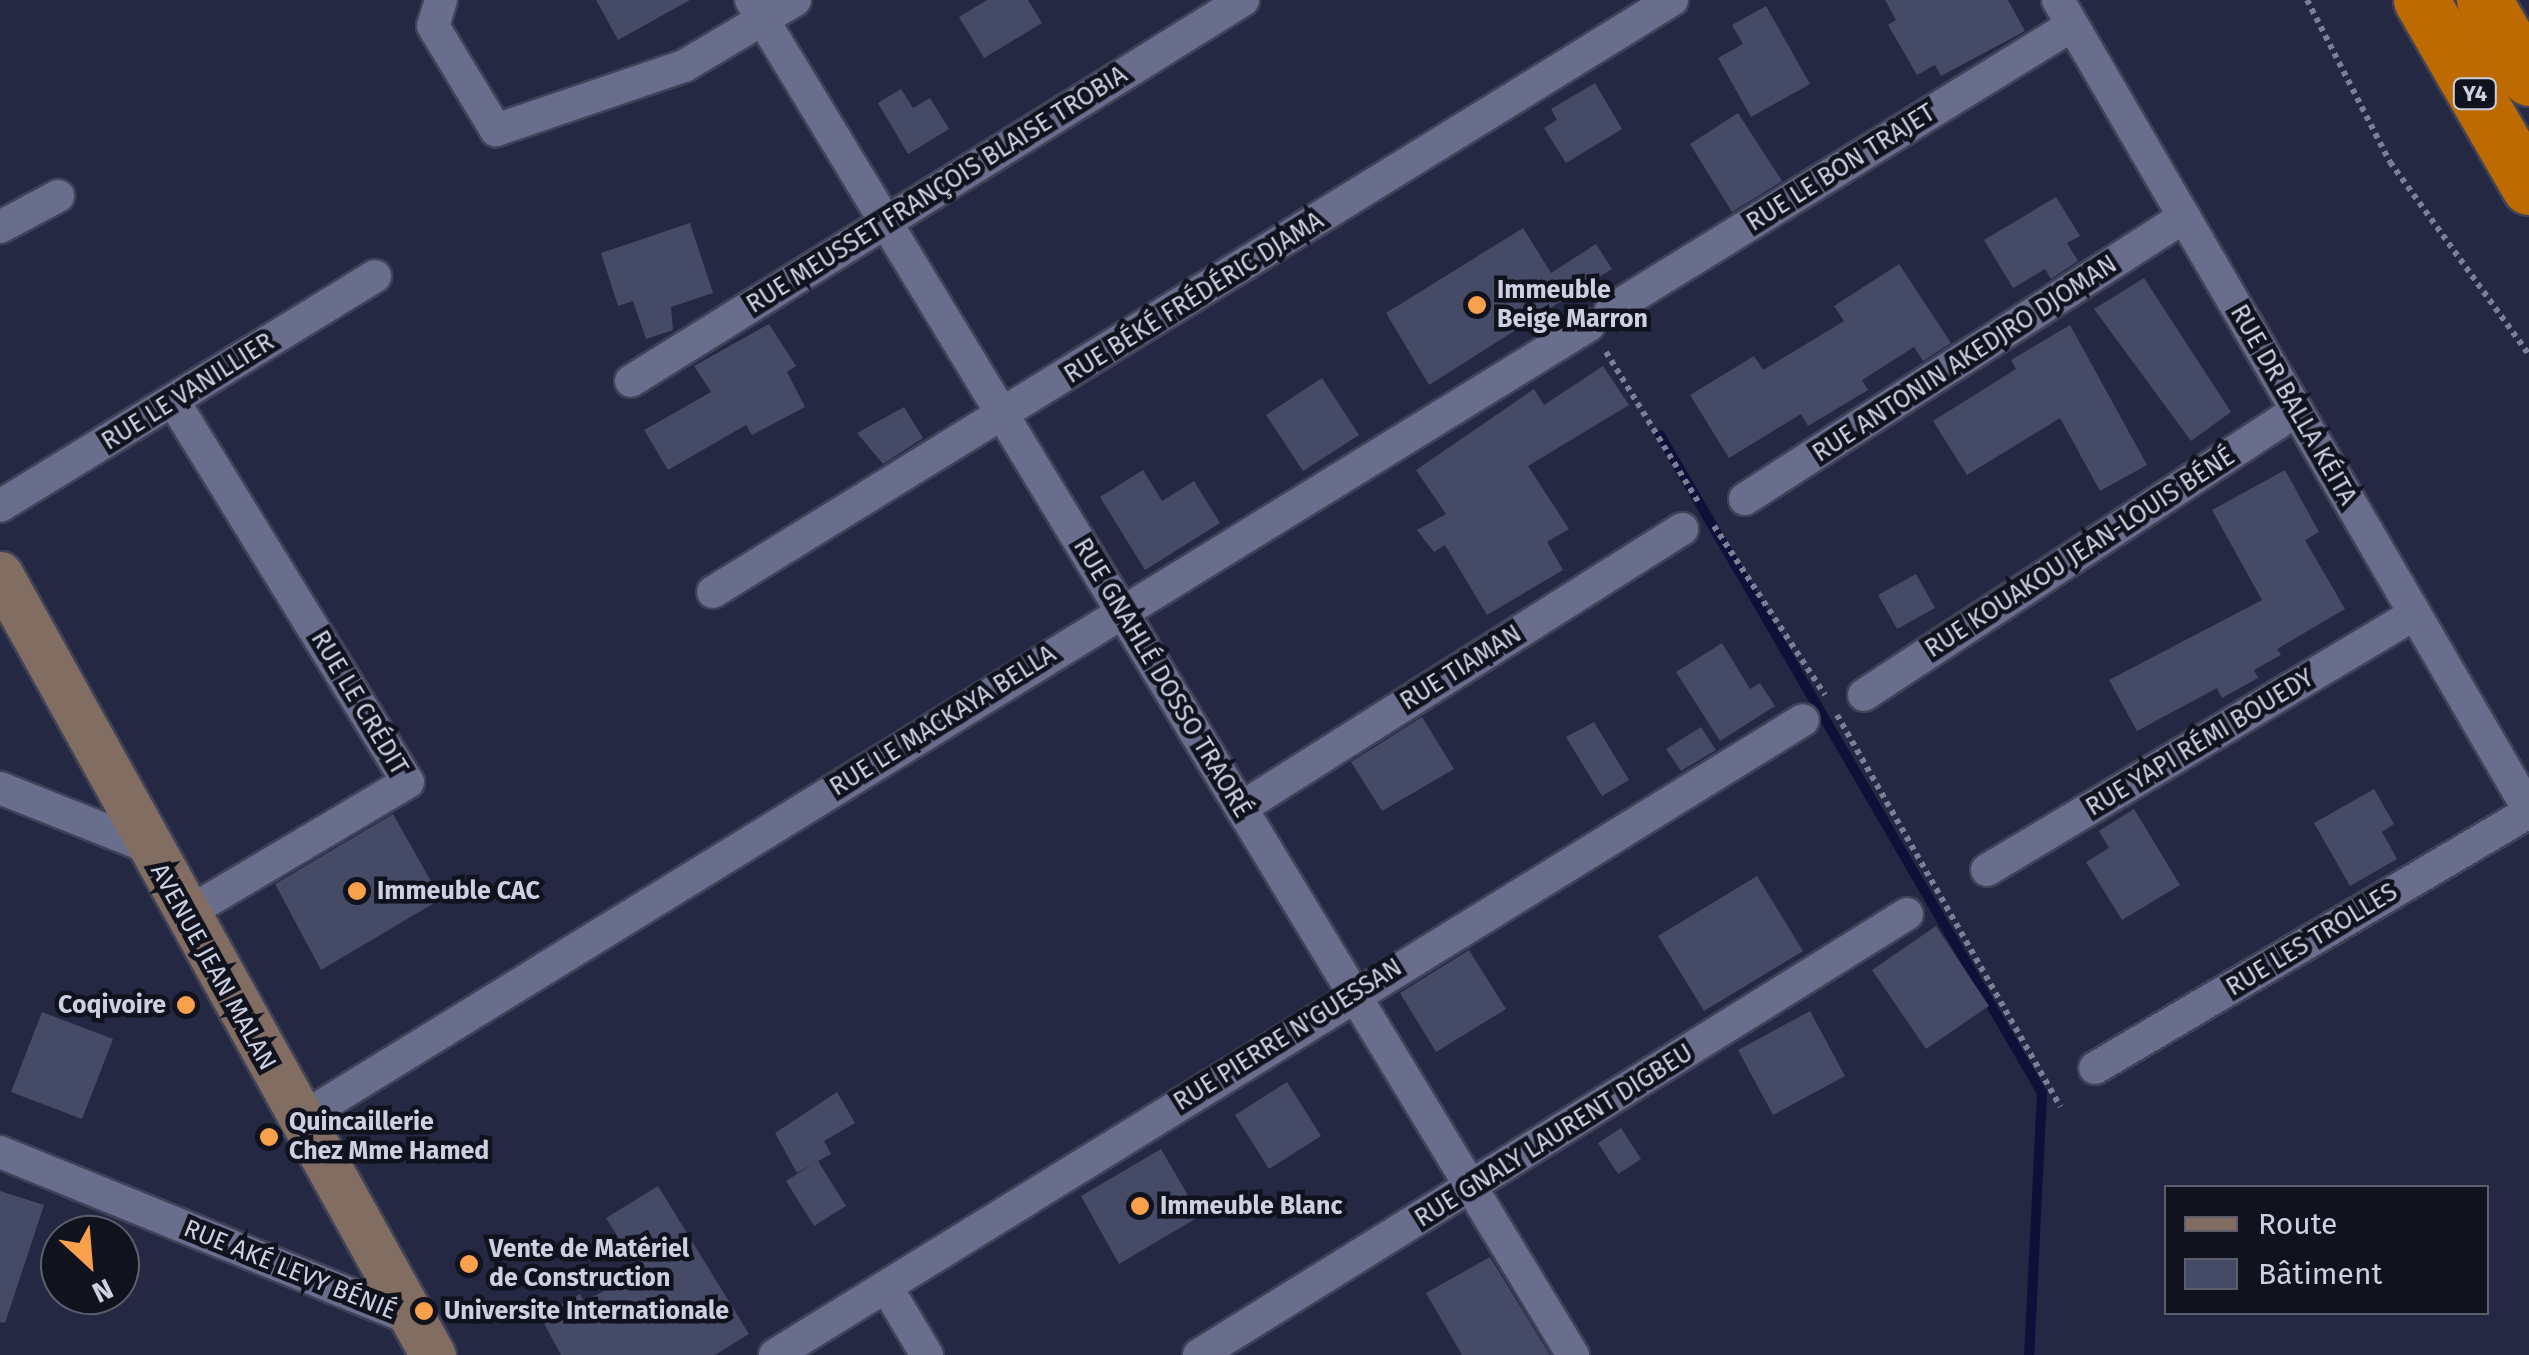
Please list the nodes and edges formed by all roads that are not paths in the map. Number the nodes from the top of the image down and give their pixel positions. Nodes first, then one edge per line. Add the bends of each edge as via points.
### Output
1 (441, 0) edge
2 (795, 0) edge
3 (1243, 0) edge
4 (1672, 0) edge
5 (2422, 0) edge
6 (2484, 0) edge
7 (757, 10) edge
8 (2064, 13) edge
9 (2529, 78) edge
10 (2529, 187) edge
11 (58, 196) dead end
12 (2184, 218) junction
13 (886, 221) junction
14 (0, 228) edge
15 (375, 276) dead end
16 (1600, 318) joint
17 (631, 381) dead end
18 (174, 402) junction
19 (2296, 411) junction
20 (1004, 418) junction
21 (1746, 499) dead end
22 (0, 506) edge
23 (1682, 529) dead end
24 (0, 574) edge
25 (713, 592) dead end
26 (1120, 610) junction
27 (2413, 615) junction
28 (1864, 695) dead end
29 (1802, 720) dead end
30 (0, 788) edge
31 (1241, 808) junction
32 (2529, 811) edge
33 (146, 846) junction
34 (1987, 870) dead end
35 (1907, 914) dead end
36 (184, 915) junction
37 (1354, 993) junction
38 (2096, 1068) dead end
39 (299, 1120) junction
40 (0, 1152) edge
41 (1471, 1188) junction
42 (886, 1288) junction
43 (423, 1337) edge
44 (775, 1355) edge
45 (927, 1355) edge
46 (1199, 1355) edge
47 (1573, 1355) edge

1 - 7 street via 433,26 496,130 684,66
2 - 7 street
3 - 13 street, RUE MEUSSET FRANÇOIS BLAISE TROBIA
4 - 20 street, RUE BÉKÉ FRÉDÉRIC DJAMA
5 - 10 highway, Y4
6 - 9 highway, Y4
7 - 13 street, RUE GNAHLÉ DOSSO TRAORÉ
8 - 12 street, RUE DR BALLA KÉITA
8 - 16 street, RUE LE BON TRAJET
11 - 14 street
12 - 19 street, RUE DR BALLA KÉITA
12 - 21 street, RUE ANTONIN AKEDJRO DJOMAN
13 - 17 street, RUE MEUSSET FRANÇOIS BLAISE TROBIA
13 - 20 street, RUE GNAHLÉ DOSSO TRAORÉ
15 - 18 street, RUE LE VANILLIER
16 - 26 street, RUE LE MACKAYA BELLA
18 - 22 street, RUE LE VANILLIER
18 - 36 street, RUE LE CRÉDIT via 408,782
19 - 27 street, RUE DR BALLA KÉITA
19 - 28 street, RUE KOUAKOU JEAN-LOUIS BÉNÉ
20 - 25 street, RUE BÉKÉ FRÉDÉRIC DJAMA
20 - 26 street, RUE GNAHLÉ DOSSO TRAORÉ
23 - 31 street, RUE TIAMAN
24 - 33 main road, AVENUE JEAN MALAN
26 - 31 street, RUE GNAHLÉ DOSSO TRAORÉ
26 - 39 street, RUE LE MACKAYA BELLA
27 - 32 street, RUE DR BALLA KÉITA
27 - 34 street, RUE YAPI RÉMI BOUEDY
29 - 37 street, RUE PIERRE N'GUESSAN
30 - 33 street
31 - 37 street, RUE GNAHLÉ DOSSO TRAORÉ
32 - 38 street, RUE LES TROLLES
33 - 36 main road, AVENUE JEAN MALAN
35 - 41 street, RUE GNALY LAURENT DIGBEU
36 - 39 main road, AVENUE JEAN MALAN
37 - 41 street, RUE GNAHLÉ DOSSO TRAORÉ
37 - 42 street, RUE PIERRE N'GUESSAN
39 - 43 main road, AVENUE JEAN MALAN
40 - 43 street, RUE AKÉ LEVY BÉNIÉ
41 - 46 street, RUE GNALY LAURENT DIGBEU
41 - 47 street, RUE GNAHLÉ DOSSO TRAORÉ
42 - 44 street, RUE PIERRE N'GUESSAN
42 - 45 street

